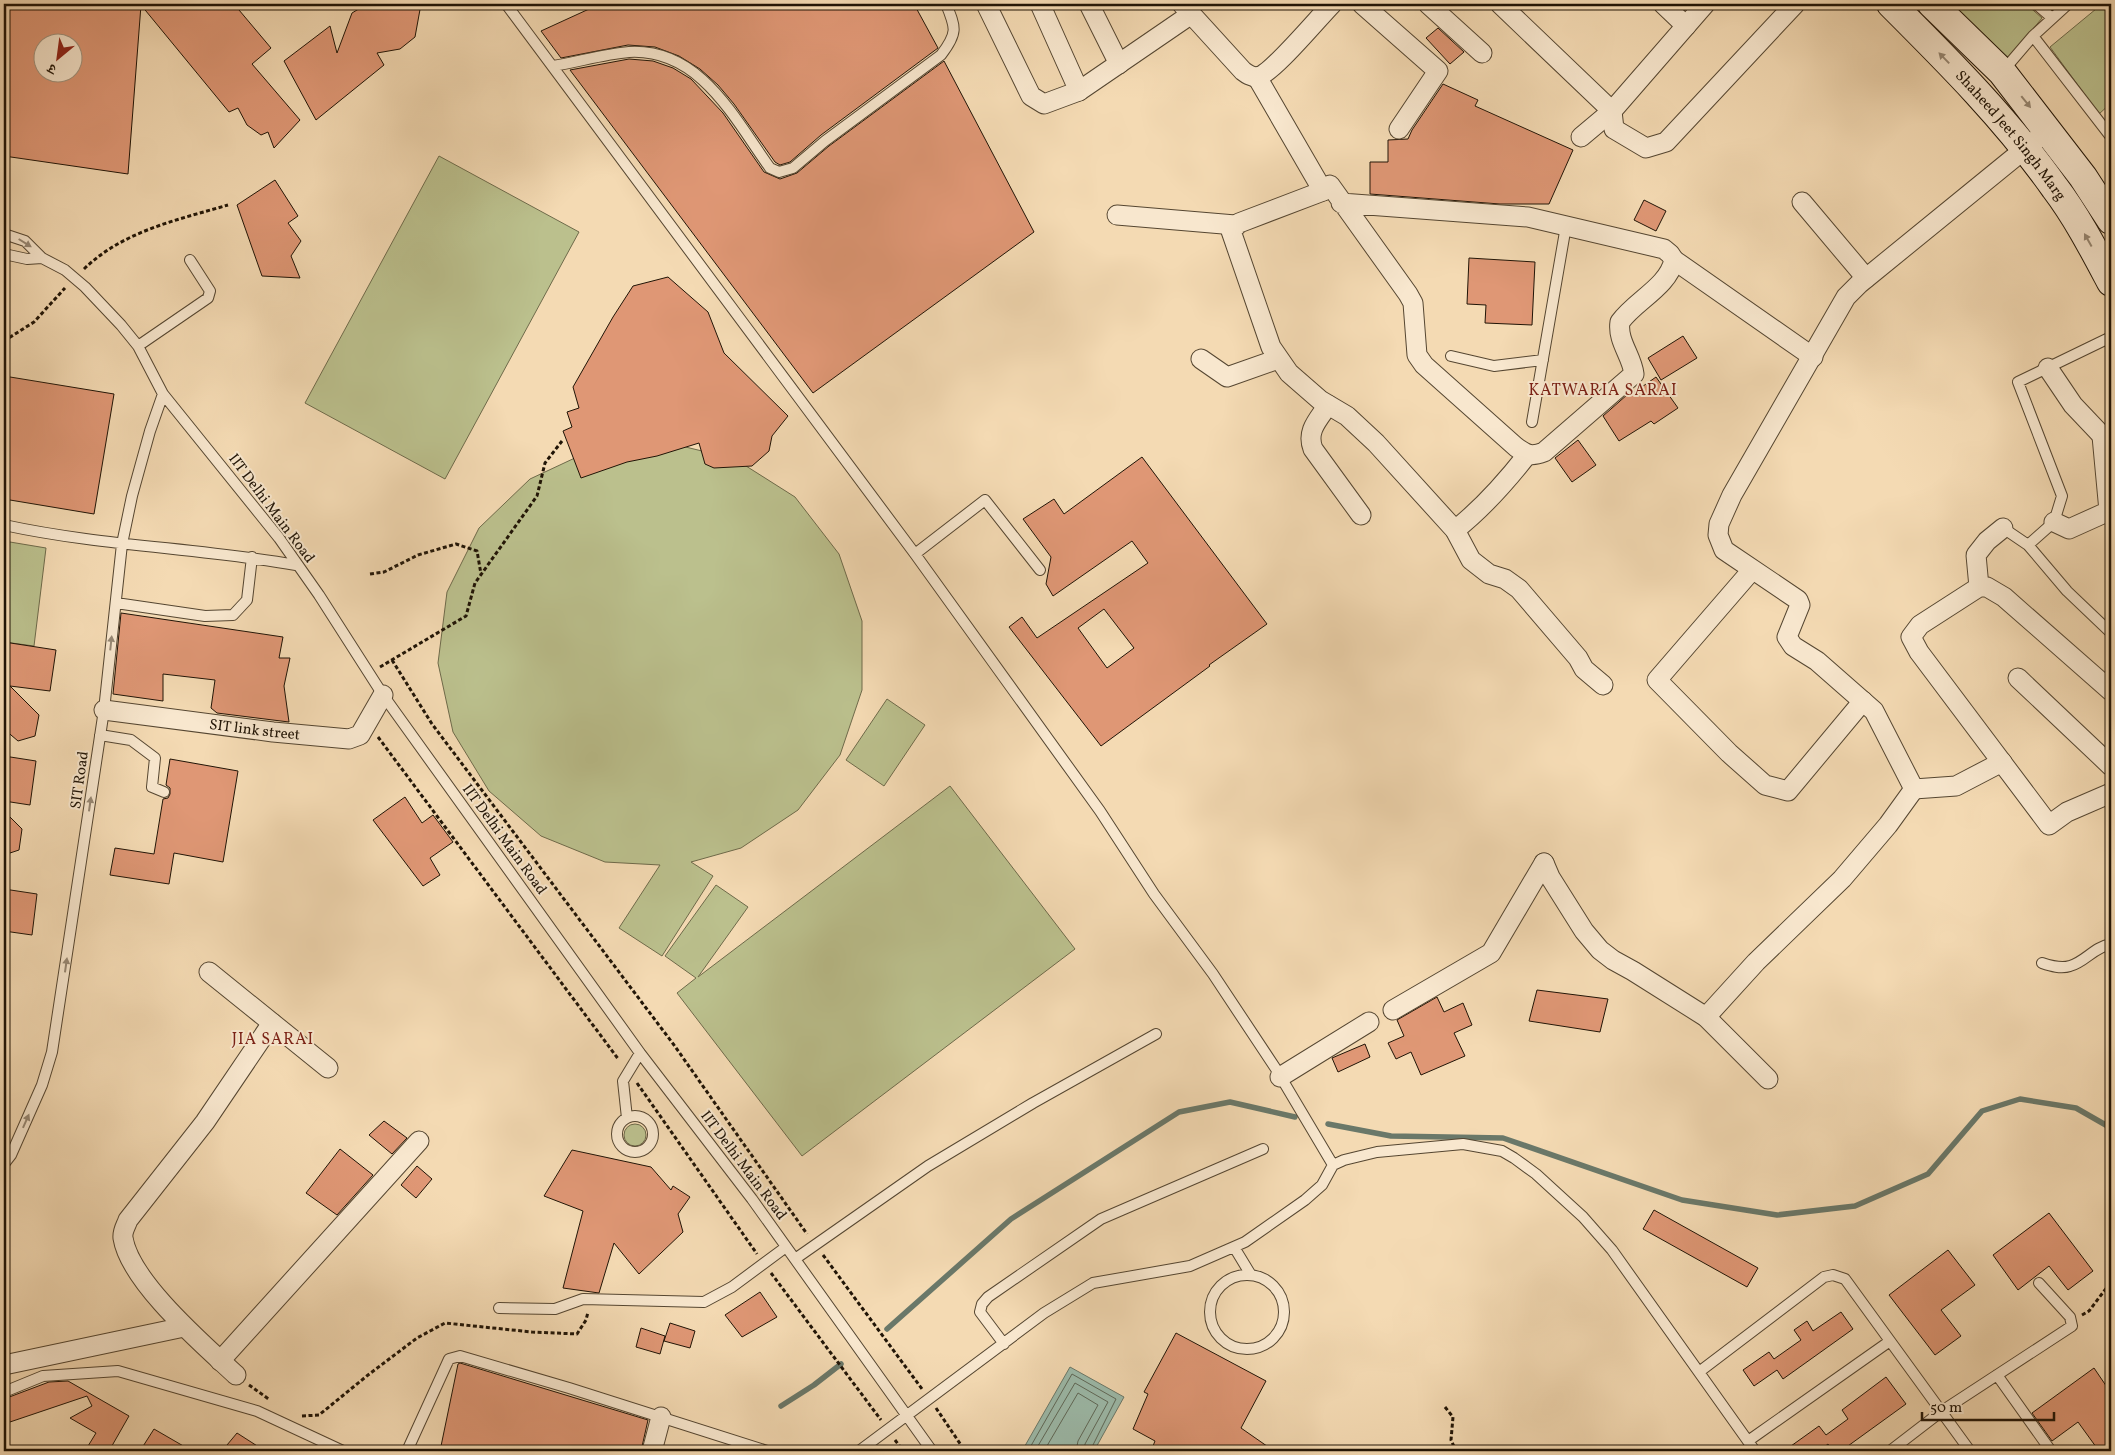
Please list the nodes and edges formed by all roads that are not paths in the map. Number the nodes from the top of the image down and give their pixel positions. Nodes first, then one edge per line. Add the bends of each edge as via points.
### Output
1 (506, 4) edge
2 (946, 4) edge
3 (986, 4) edge
4 (1040, 4) edge
5 (1090, 4) edge
6 (1332, 4) edge
7 (1362, 4) edge
8 (1428, 4) edge
9 (1500, 4) edge
10 (1663, 4) edge
11 (1705, 4) edge
12 (1795, 4) edge
13 (1891, 4) edge
14 (1932, 4) edge
15 (2036, 4) edge
16 (2068, 4) edge
17 (1186, 10) edge
18 (2051, 17) junction
19 (1686, 26) junction
20 (2033, 36) junction
21 (1482, 53) dead end
22 (1119, 64) junction
23 (553, 66) junction
24 (2002, 72) junction
25 (1257, 76) junction
26 (1079, 91) junction
27 (1612, 111) junction
28 (1399, 129) dead end
29 (2048, 130) junction
30 (1581, 136) dead end
31 (2111, 137) edge
32 (2026, 150) junction
33 (1323, 191) junction
34 (1802, 202) dead end
35 (1341, 203) junction
36 (1117, 215) dead end
37 (2111, 220) edge
38 (1235, 225) junction
39 (1566, 226) junction
40 (4, 234) edge
41 (4, 254) edge
42 (42, 258) junction
43 (190, 260) dead end
44 (1674, 260) junction
45 (2109, 274) edge
46 (1866, 278) junction
47 (2111, 338) edge
48 (138, 346) junction
49 (1451, 356) dead end
50 (1813, 356) junction
51 (1201, 359) dead end
52 (1278, 359) junction
53 (1543, 360) junction
54 (2048, 368) junction
55 (163, 394) junction
56 (1328, 405) junction
57 (1532, 422) dead end
58 (2107, 441) edge
59 (1527, 455) junction
60 (1361, 515) dead end
61 (2054, 522) junction
62 (4, 525) edge
63 (2002, 528) joint
64 (1455, 530) junction
65 (122, 544) junction
66 (2028, 545) junction
67 (915, 554) junction
68 (252, 557) junction
69 (296, 564) junction
70 (1040, 570) dead end
71 (1752, 570) junction
72 (1979, 587) junction
73 (116, 603) junction
74 (2111, 633) edge
75 (2018, 678) dead end
76 (1603, 685) dead end
77 (2111, 691) edge
78 (383, 695) junction
79 (1863, 701) junction
80 (104, 710) junction
81 (100, 735) junction
82 (2002, 762) junction
83 (2111, 766) edge
84 (1914, 789) junction
85 (164, 792) dead end
86 (2111, 792) edge
87 (2111, 944) edge
88 (2042, 964) dead end
89 (209, 972) dead end
90 (1393, 1010) dead end
91 (1706, 1018) junction
92 (1369, 1022) dead end
93 (272, 1023) junction
94 (1156, 1034) dead end
95 (640, 1053) junction
96 (328, 1068) dead end
97 (1280, 1077) junction
98 (1768, 1079) dead end
99 (627, 1118) dead end
100 (419, 1142) dead end
101 (1263, 1149) dead end
102 (4, 1164) edge
103 (1333, 1165) junction
104 (786, 1247) junction
105 (1234, 1247) junction
106 (795, 1259) junction
107 (1251, 1275) junction
108 (2039, 1282) dead end
109 (499, 1308) dead end
110 (184, 1327) junction
111 (1890, 1341) junction
112 (1004, 1344) junction
113 (220, 1361) junction
114 (4, 1365) edge
115 (1699, 1372) junction
116 (1997, 1375) junction
117 (236, 1376) road end
118 (4, 1392) edge
119 (1942, 1411) junction
120 (906, 1415) junction
121 (661, 1417) junction
122 (1748, 1442) junction
123 (343, 1451) edge
124 (407, 1451) edge
125 (652, 1451) edge
126 (767, 1451) edge
127 (859, 1451) edge
128 (932, 1451) edge
129 (1755, 1451) edge
130 (1890, 1451) edge
131 (1970, 1451) edge
132 (2051, 1451) edge

1 - 23 lane
2 - 23 lane via 954,24 954,34 941,54 786,171 770,168 709,85 689,68 667,57 629,52
3 - 26 street via 1033,98 1044,104
4 - 26 street
5 - 22 street
6 - 25 street via 1271,69
7 - 28 street via 1438,70
8 - 21 street
9 - 27 street
10 - 19 street
11 - 19 street
12 - 27 street via 1666,142 1646,148 1614,129
32 -> 13 main road, Shaheed Jeet Singh Marg via 1980,95
14 - 24 main road, Shaheed Jeet Singh Marg
15 - 18 lane
16 - 18 lane
17 - 22 street
17 - 25 street via 1243,71
18 - 20 lane
19 - 27 street
20 - 24 lane
20 - 31 lane
22 - 26 street
23 - 67 lane
24 -> 29 main road, Shaheed Jeet Singh Marg
25 - 33 street
27 - 30 street
29 - 32 street
29 - 37 main road, Shaheed Jeet Singh Marg
45 -> 32 main road, Shaheed Jeet Singh Marg via 2056,188
32 - 46 street
33 - 35 street via 1330,185
33 - 38 street
34 - 46 street
35 - 39 street via 1528,217
35 - 59 street via 1408,294 1417,355 1424,365
36 - 38 street
38 - 52 street via 1231,234
39 - 44 street via 1664,249
39 - 53 lane
40 -> 42 lane, IIT Delhi Main Road via 26,241
41 - 42 lane, IIT Delhi Main Road via 27,259
42 - 48 lane, IIT Delhi Main Road via 74,278
43 - 48 lane via 210,290 208,298
44 - 50 street
44 - 59 street via 1665,278 1620,322 1620,336 1634,374 1544,452
46 - 50 street via 1846,297
47 - 54 lane
48 - 55 lane, IIT Delhi Main Road
49 - 53 lane via 1494,366
50 - 71 street via 1747,468 1719,524 1718,535 1724,550
51 - 52 street via 1227,377
52 - 56 street via 1289,373
53 - 57 lane
54 - 58 street via 2073,405
54 - 61 lane via 2018,382 2062,496
55 - 65 lane, SIT Road via 132,496
55 - 69 lane, IIT Delhi Main Road via 279,538
56 - 60 street via 1310,431 1309,439
56 - 64 street via 1347,416 1376,442
58 - 61 street via 2109,511 2069,530
59 - 64 street via 1479,510
61 - 66 lane
62 - 65 lane via 55,536
63 - 66 lane
63 - 72 street via 1976,555
64 - 76 street via 1471,560 1489,574 1520,589 1584,669
65 - 68 lane
65 - 73 lane, SIT Road
66 - 74 lane via 2067,591
67 - 70 lane via 985,500
67 - 97 lane via 1100,811
68 - 69 lane
68 - 73 lane via 247,600 233,615 206,616
69 - 78 lane, IIT Delhi Main Road
71 - 79 street via 1798,600 1800,605 1787,637 1793,646 1817,661
71 - 79 street via 1657,680 1765,785 1788,791
72 - 77 street via 1987,587 2004,597
72 - 82 street via 1920,625 1911,637
80 -> 73 lane, SIT Road
75 - 83 street
78 - 80 street, SIT link street via 360,735 348,739
78 - 95 lane, IIT Delhi Main Road
79 - 84 street via 1874,711
80 - 81 lane, SIT Road
81 - 85 lane via 131,740 155,758 152,786
102 -> 81 lane, SIT Road via 42,1085 52,1052
82 - 84 street via 1956,786
82 - 86 street via 2050,825 2066,812
84 - 91 street via 1842,879 1756,962
87 - 88 lane via 2101,946 2070,966
89 - 93 street
90 - 91 street via 1491,953 1544,863 1584,932 1600,950
91 - 98 street
92 - 97 street
93 - 96 street
93 - 110 street via 205,1122 123,1230 127,1249 143,1279
94 - 106 lane via 928,1166
95 - 99 lane via 623,1081
95 - 104 lane, IIT Delhi Main Road
97 - 103 lane
100 - 113 street
101 - 112 lane via 1101,1219 988,1297 980,1312
103 - 105 lane via 1322,1185 1305,1200
103 - 115 lane via 1377,1152 1463,1144 1502,1152 1514,1158 1583,1217 1612,1250
104 - 106 lane, IIT Delhi Main Road
104 - 109 lane via 732,1288 704,1302 583,1299 555,1309
105 - 107 lane
105 - 112 lane via 1190,1266 1093,1283 1044,1313
106 - 120 lane, IIT Delhi Main Road
107 - 107 lane via 1262,1278 1279,1294 1283,1317 1273,1338 1263,1345 1240,1348 1228,1344 1212,1325 1211,1300 1227,1280
108 - 116 lane via 2073,1321 2072,1326
110 - 113 street
110 - 114 street
111 - 115 lane via 1845,1279 1833,1274 1824,1277
111 - 119 lane
111 - 122 lane
112 - 120 lane
113 - 117 street
115 - 122 lane
116 - 119 lane
116 - 132 lane
118 - 123 lane via 43,1376 118,1371 257,1411
119 - 130 lane
119 - 131 lane
120 - 127 lane
120 - 128 lane, IIT Delhi Main Road
121 - 124 lane via 454,1356 444,1368
121 - 125 street
121 - 126 lane
122 - 129 lane

